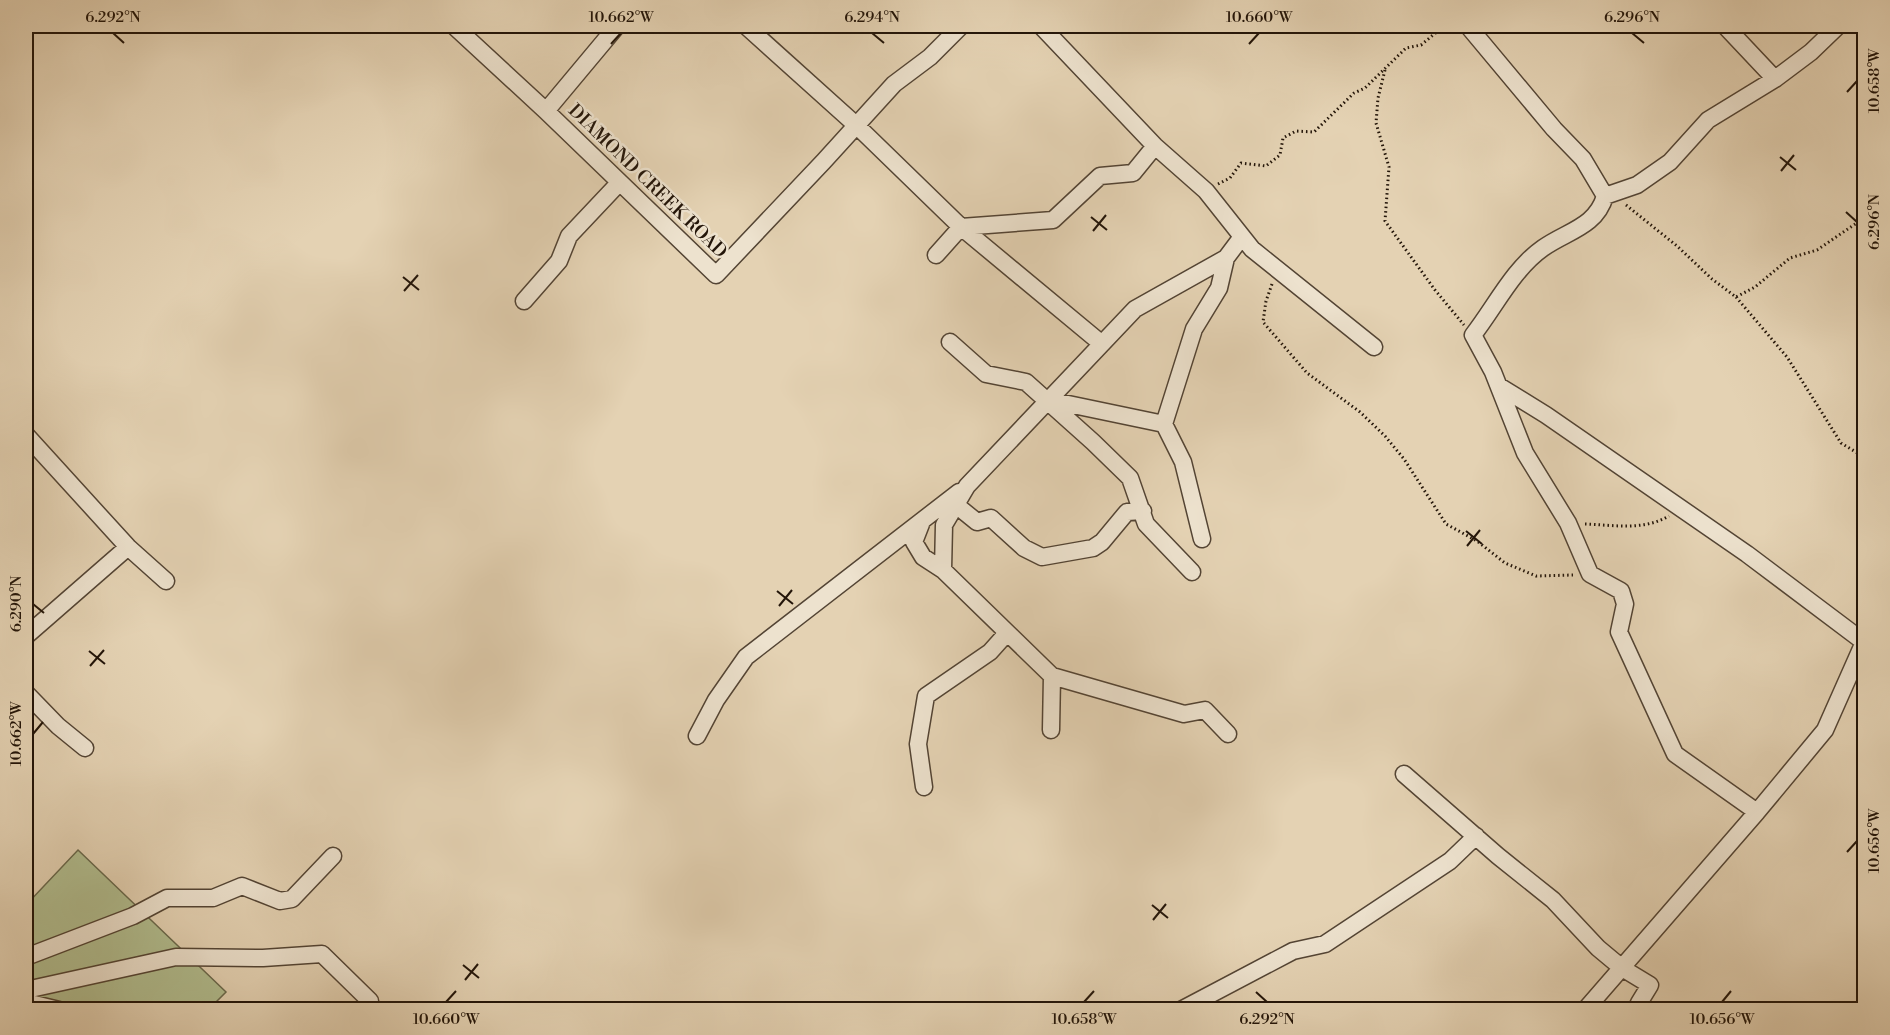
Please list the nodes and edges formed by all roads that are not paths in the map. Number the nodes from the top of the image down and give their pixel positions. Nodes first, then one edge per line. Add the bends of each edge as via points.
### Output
1 (454, 26) edge
2 (617, 26) edge
3 (746, 26) edge
4 (961, 26) edge
5 (1041, 26) edge
6 (1468, 26) edge
7 (1725, 26) edge
8 (1838, 26) edge
9 (1774, 79) junction
10 (546, 111) junction
11 (856, 125) junction
12 (1155, 146) junction
13 (619, 183) junction
14 (1605, 196) junction
15 (961, 227) junction
16 (1241, 238) junction
17 (936, 255) dead end
18 (1227, 258) junction
19 (524, 301) dead end
20 (951, 342) dead end
21 (1102, 344) junction
22 (1374, 347) dead end
23 (1499, 386) junction
24 (1048, 400) junction
25 (1164, 424) junction
26 (26, 435) edge
27 (967, 486) junction
28 (956, 505) junction
29 (1143, 511) junction
30 (921, 523) junction
31 (1202, 539) dead end
32 (128, 547) junction
33 (943, 570) junction
34 (1192, 572) dead end
35 (166, 581) dead end
36 (1006, 633) junction
37 (26, 636) edge
38 (1053, 676) junction
39 (26, 693) edge
40 (1051, 730) dead end
41 (1228, 734) dead end
42 (697, 736) dead end
43 (85, 748) dead end
44 (1404, 774) dead end
45 (924, 788) dead end
46 (1757, 812) junction
47 (1476, 836) junction
48 (333, 856) dead end
49 (26, 957) edge
50 (1622, 968) junction
51 (26, 990) edge
52 (370, 1001) dead end
53 (26, 1002) edge
54 (59, 1010) edge
55 (1181, 1010) edge
56 (1585, 1010) edge
57 (1645, 1010) edge

1 - 10 street, DIAMOND CREEK ROAD
2 - 10 street
3 - 11 street
4 - 11 street, DIAMOND CREEK ROAD via 930,57 894,84
5 - 12 street
6 - 14 street via 1583,159
7 - 9 street
8 - 9 street
9 - 14 street via 1708,120 1670,162 1637,185
10 - 13 street, DIAMOND CREEK ROAD
11 - 13 street, DIAMOND CREEK ROAD via 716,275
11 - 15 street
12 - 15 street via 1133,173 1100,176 1053,220
12 - 16 street via 1206,191
13 - 19 street via 569,236 559,261
14 - 23 street via 1592,219 1541,249 1505,286 1473,335
15 - 17 street
15 - 21 street
16 - 18 street
16 - 22 street
18 - 21 street via 1135,309
18 - 25 street via 1219,288 1194,329
20 - 24 street via 986,374 1026,382
21 - 24 street
23 - 46 street via 1525,453 1568,523 1590,574 1621,591 1625,604 1619,632 1674,754
23 - 46 street via 1747,554 1864,642 1825,730
24 - 25 street
24 - 27 street
24 - 29 street via 1130,478
25 - 31 street via 1183,462
26 - 32 street
27 - 28 street
27 - 30 street
28 - 29 street via 977,522 991,518 1024,548 1042,557 1093,548 1127,512
28 - 33 street via 944,525
29 - 34 street via 1146,525
30 - 33 street via 914,543 922,557
30 - 42 street via 746,657
32 - 35 street
32 - 37 street
33 - 36 street
36 - 38 street
36 - 45 street via 990,652 926,696 918,744
38 - 40 street
38 - 41 street via 1184,714 1205,710
39 - 43 street
44 - 47 street
46 - 50 street
47 - 50 street via 1553,900
47 - 55 street via 1450,861 1325,944 1293,951
48 - 49 street via 292,899 280,901 242,886 213,898 167,898 133,916
50 - 56 street
50 - 57 street via 1650,985 1639,1003
51 - 52 street via 176,957 322,954
53 - 54 street

